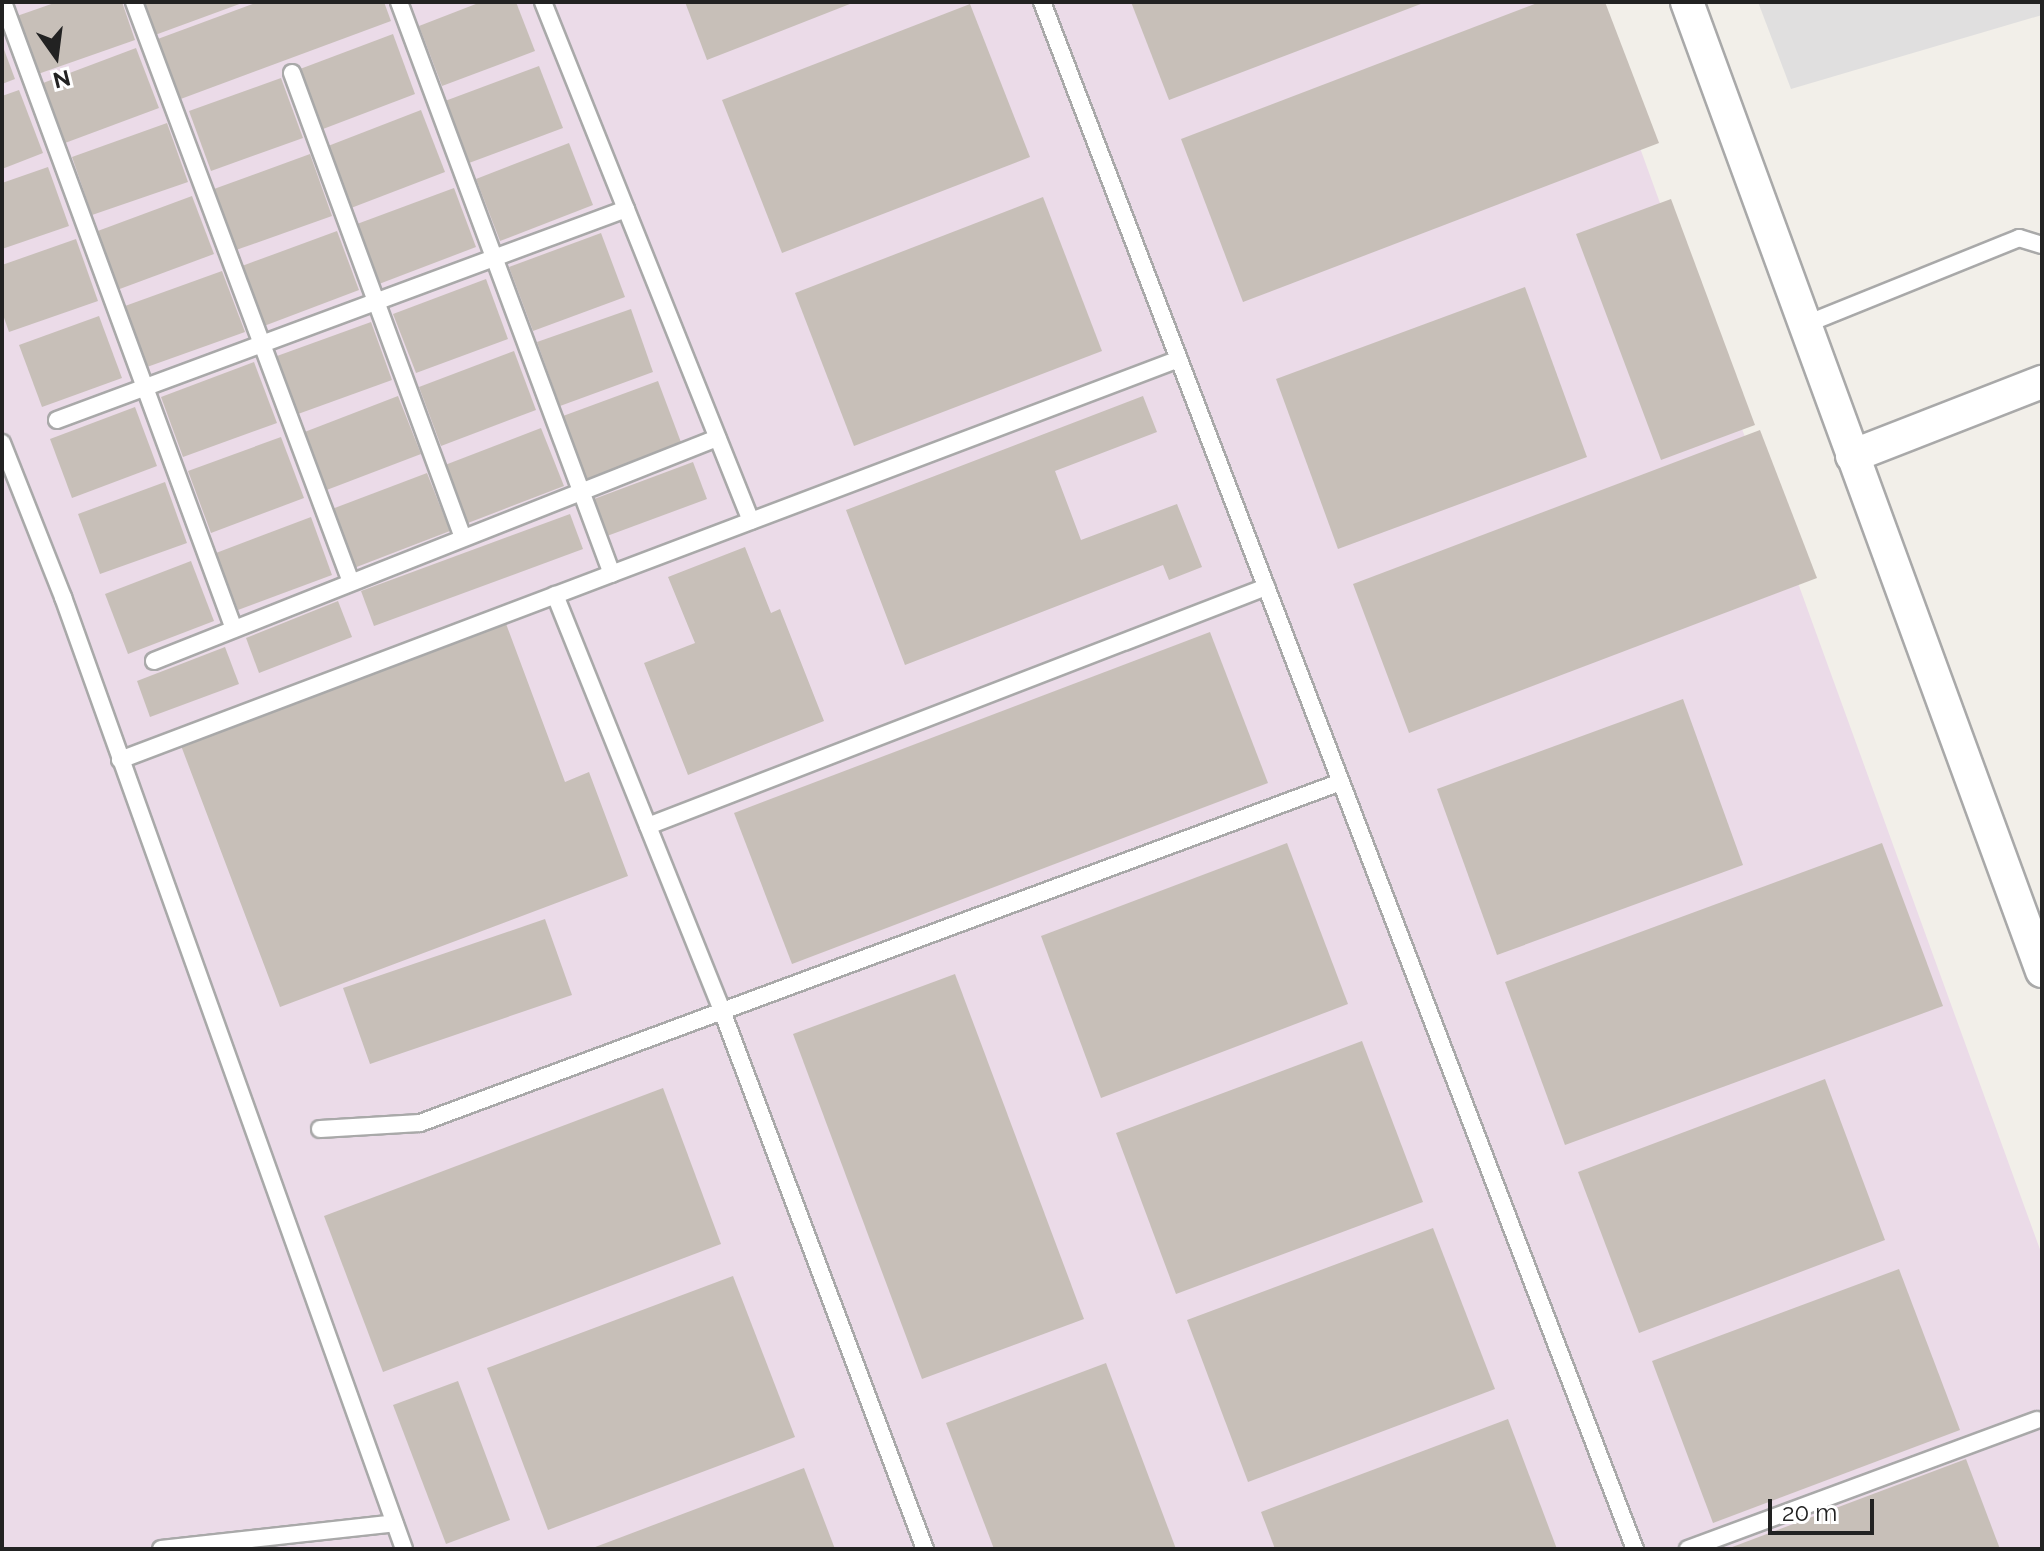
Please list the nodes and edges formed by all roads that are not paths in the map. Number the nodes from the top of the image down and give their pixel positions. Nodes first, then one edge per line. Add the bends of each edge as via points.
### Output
1 (3, 2) edge
2 (134, 2) edge
3 (399, 2) edge
4 (543, 2) edge
5 (1042, 2) edge
6 (1687, 2) edge
7 (292, 73) dead end
8 (626, 209) junction
9 (2042, 245) edge
10 (495, 257) junction
11 (376, 301) junction
12 (1804, 325) junction
13 (262, 344) junction
14 (1179, 359) junction
15 (2042, 382) edge
16 (145, 388) junction
17 (57, 420) dead end
18 (717, 438) junction
19 (2, 443) edge
20 (1852, 456) junction
21 (582, 491) junction
22 (751, 521) junction
23 (463, 538) junction
24 (612, 574) junction
25 (351, 582) junction
26 (1266, 587) junction
27 (555, 595) junction
28 (234, 629) junction
29 (154, 661) dead end
30 (120, 760) junction
31 (1341, 782) junction
32 (648, 826) junction
33 (2042, 971) edge
34 (722, 1011) junction
35 (320, 1129) dead end
36 (2037, 1420) dead end
37 (395, 1523) junction
38 (161, 1549) edge
39 (404, 1549) edge
40 (925, 1549) edge
41 (1635, 1549) edge
42 (1688, 1549) edge

1 - 16 lane
2 - 13 lane
3 - 10 lane
4 - 8 lane
5 - 14 lane
6 - 12 street
7 - 11 lane
8 - 10 lane
8 - 18 lane
9 - 12 lane via 2019,238
10 - 11 lane
10 - 21 lane
11 - 13 lane
11 - 23 lane
12 - 20 street
13 - 16 lane
13 - 25 lane
14 - 22 lane
14 - 26 lane
15 - 20 street
16 - 17 lane
16 - 28 lane
18 - 21 lane
18 - 22 lane
19 - 30 lane
20 - 33 street
21 - 23 lane
21 - 24 lane
22 - 24 lane
23 - 25 lane
24 - 27 lane
25 - 28 lane
26 - 31 lane
26 - 32 lane
27 - 30 lane
27 - 32 lane
28 - 29 lane
30 - 37 lane
31 - 34 lane
31 - 41 lane
32 - 34 lane
34 - 35 lane via 420,1123
34 - 40 lane
36 - 42 lane
37 - 38 lane
37 - 39 lane

